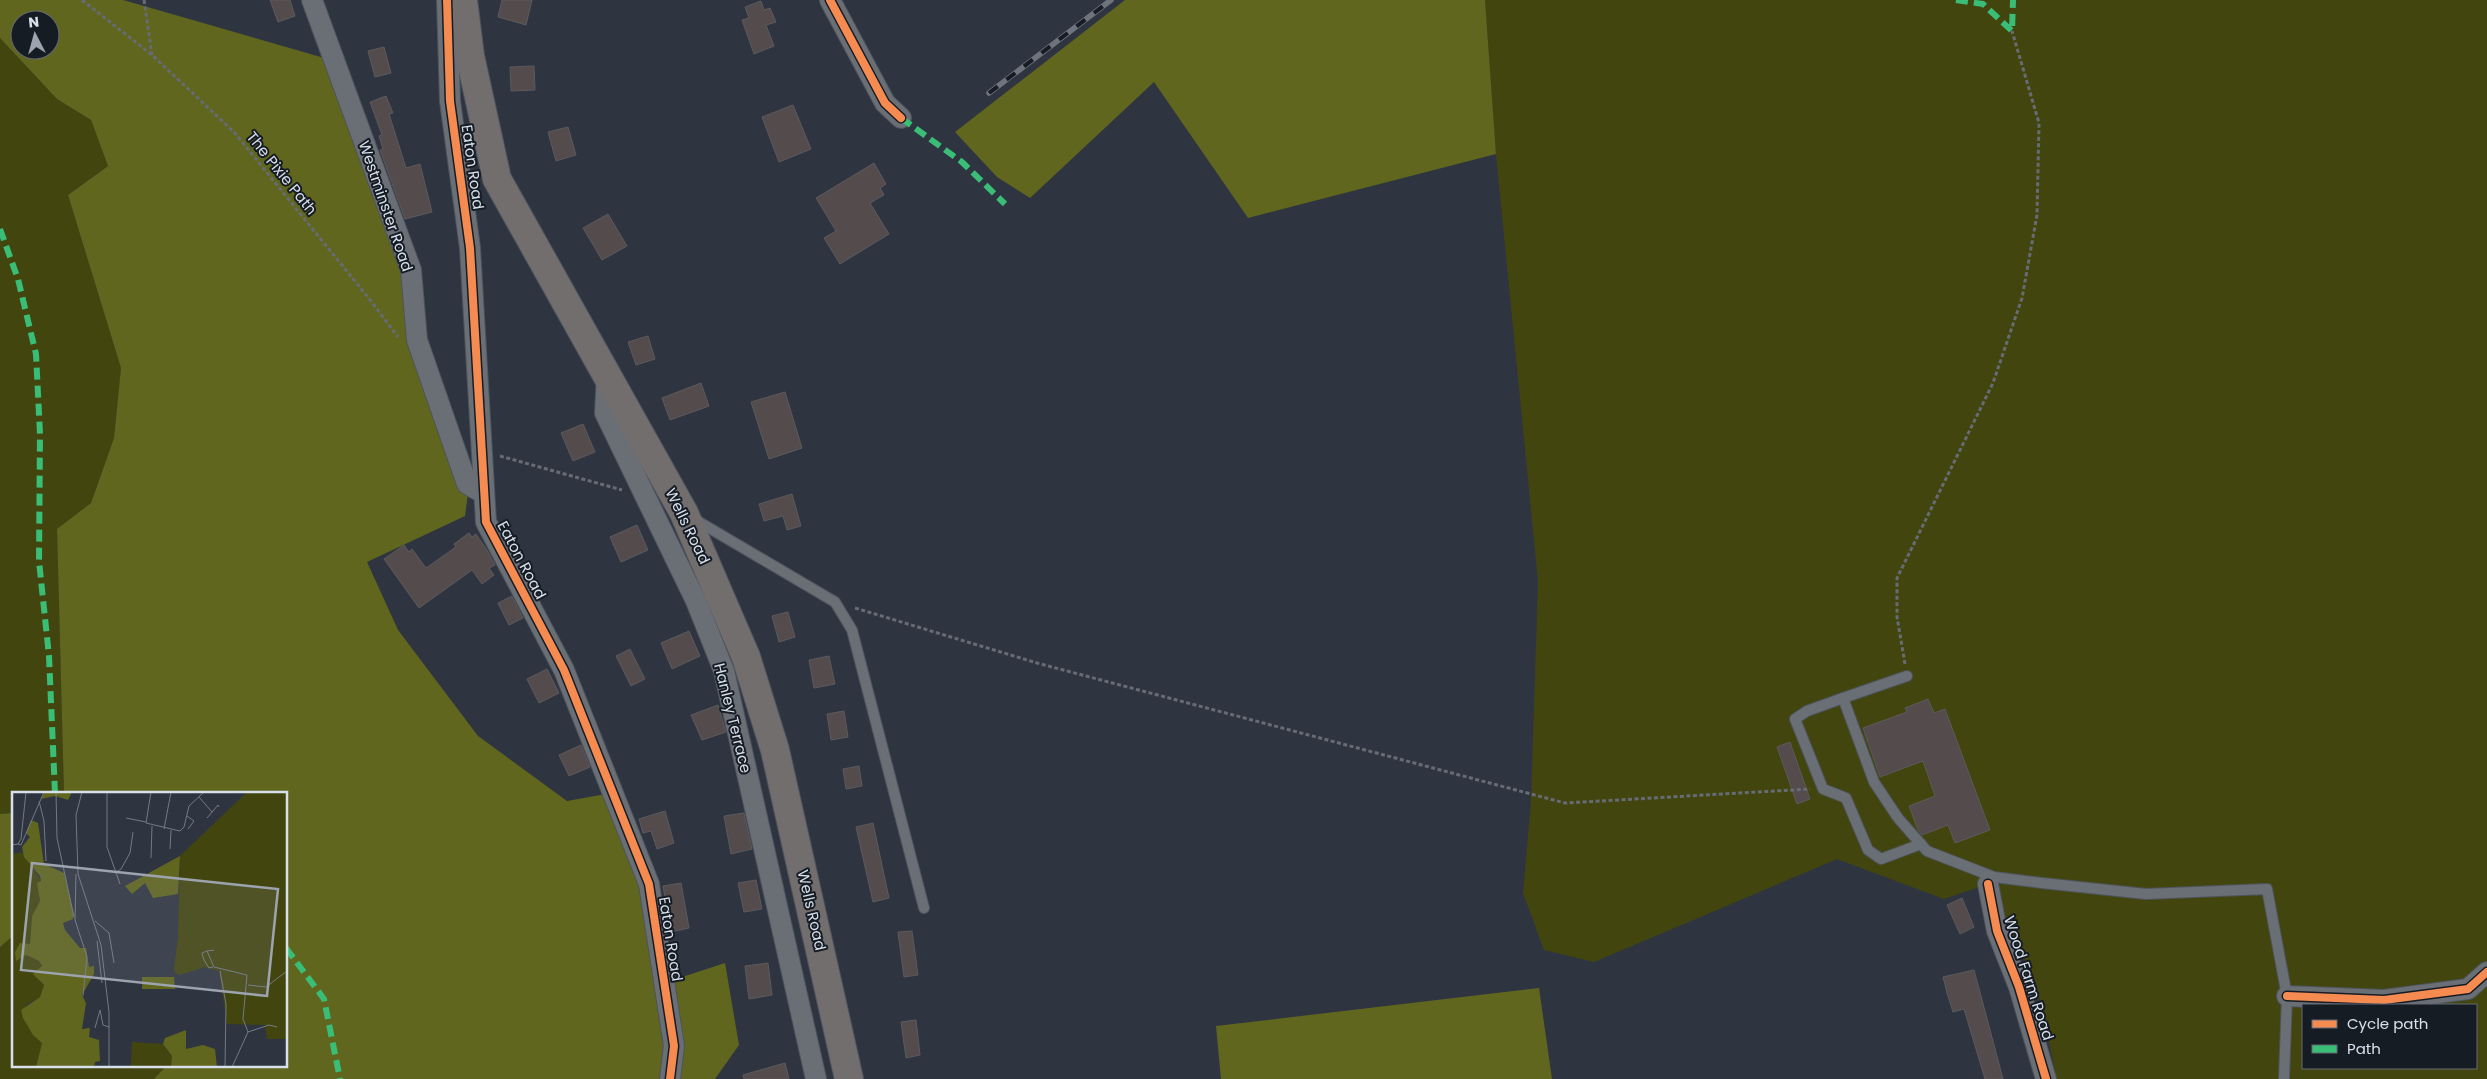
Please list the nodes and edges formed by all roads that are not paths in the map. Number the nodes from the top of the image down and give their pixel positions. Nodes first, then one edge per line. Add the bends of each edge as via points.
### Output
1 (312, 0) edge
2 (447, 0) edge
3 (463, 0) edge
4 (838, 4) edge
5 (902, 118) dead end
6 (607, 375) junction
7 (483, 493) junction
8 (684, 513) junction
9 (1907, 676) road end
10 (1843, 698) junction
11 (1921, 844) junction
12 (1991, 880) junction
13 (924, 908) dead end
14 (2487, 972) edge
15 (2286, 996) junction
16 (670, 1079) edge
17 (816, 1079) edge
18 (849, 1079) edge
19 (2046, 1079) edge
20 (2284, 1079) edge

1 - 7 street, Westminster Road via 411,270 417,340 467,484
2 - 7 street, Eaton Road via 450,101 470,248
3 - 6 highway, Wells Road via 470,56 497,179
4 - 5 street via 885,102
6 - 8 highway, Wells Road
6 - 17 street, Hanley Terrace via 605,413 696,601 724,671
7 - 16 street, Eaton Road via 486,522 564,670 649,884 674,1046
8 - 13 lane via 835,602 852,630
8 - 18 highway, Wells Road via 746,657 775,750
9 - 10 lane
10 - 11 lane via 1874,782 1898,818
10 - 11 lane via 1807,711 1795,719 1823,789 1846,798 1868,850 1882,859
11 - 12 lane via 1927,851
12 - 15 lane via 2146,894 2267,889
12 - 19 street, Wood Farm Road via 1997,931 2019,987
14 - 15 street via 2468,989 2393,999
15 - 20 lane

